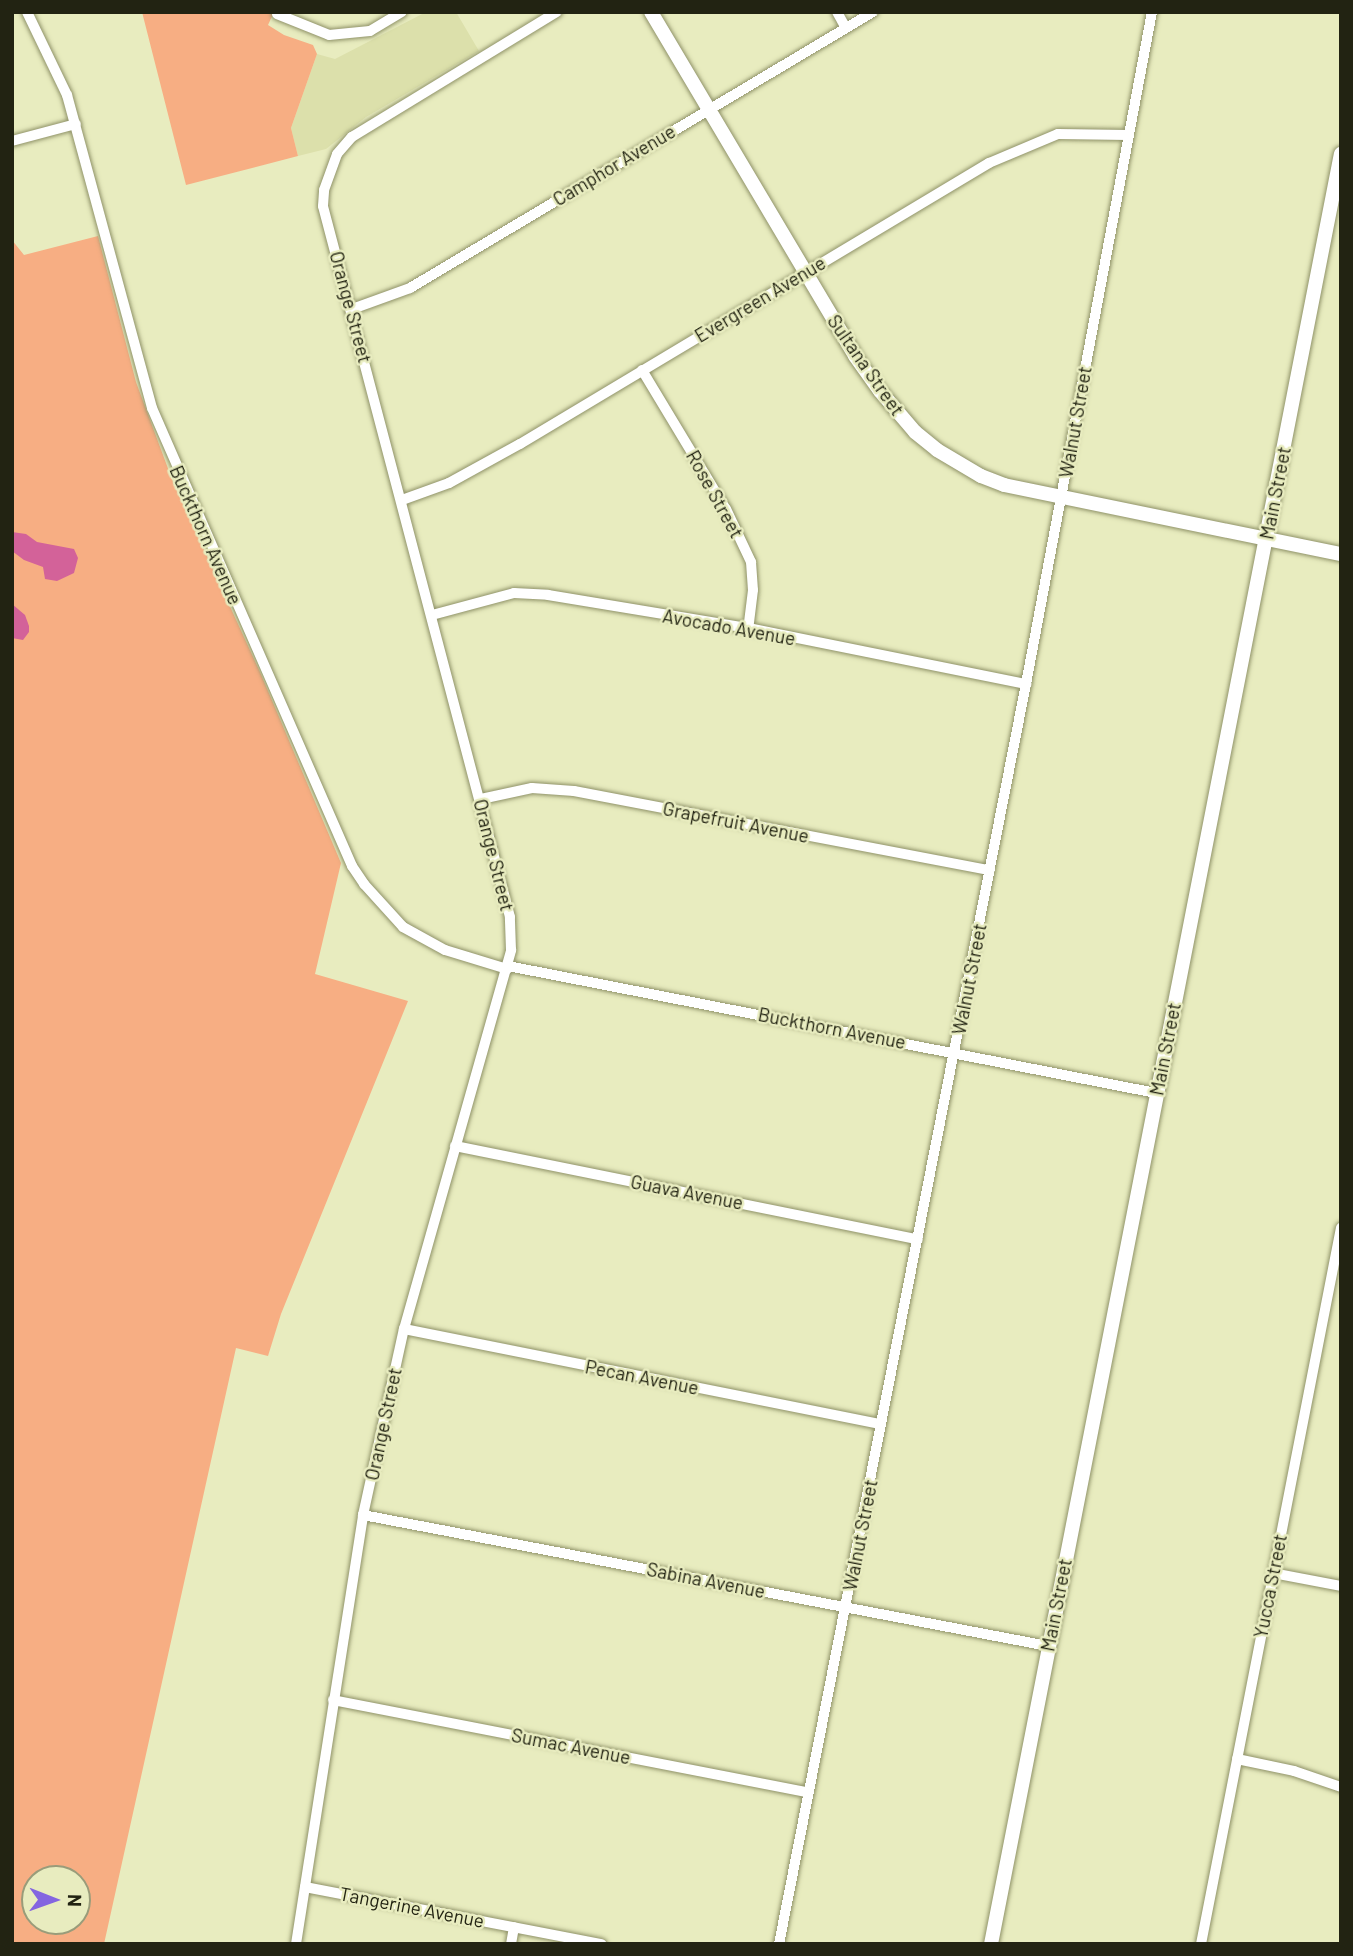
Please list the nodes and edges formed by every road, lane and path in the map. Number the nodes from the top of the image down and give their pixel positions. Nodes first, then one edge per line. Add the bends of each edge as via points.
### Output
1 (27, 12) edge
2 (402, 12) edge
3 (557, 12) edge
4 (651, 12) edge
5 (837, 12) edge
6 (873, 12) edge
7 (1152, 12) edge
8 (277, 14) edge
9 (846, 28) junction
10 (708, 108) junction
11 (76, 124) junction
12 (1128, 135) junction
13 (12, 141) edge
14 (1341, 154) edge
15 (805, 272) junction
16 (352, 309) junction
17 (642, 370) junction
18 (1061, 497) junction
19 (402, 500) junction
20 (1266, 539) junction
21 (1341, 554) edge
22 (432, 615) junction
23 (748, 628) junction
24 (1026, 684) junction
25 (481, 799) junction
26 (990, 870) junction
27 (508, 968) junction
28 (954, 1052) junction
29 (1156, 1093) junction
30 (455, 1146) junction
31 (1341, 1228) edge
32 (918, 1239) junction
33 (404, 1329) junction
34 (881, 1424) junction
35 (363, 1515) junction
36 (1273, 1573) junction
37 (1341, 1586) edge
38 (846, 1607) junction
39 (1048, 1646) junction
40 (333, 1700) junction
41 (1237, 1759) junction
42 (1341, 1787) edge
43 (808, 1792) junction
44 (305, 1887) junction
45 (514, 1927) junction
46 (296, 1944) edge
47 (511, 1944) edge
48 (602, 1944) edge
49 (779, 1944) edge
50 (990, 1944) edge
51 (1201, 1944) edge

1 - 11 street, Buckthorn Avenue via 57,71
2 - 8 street via 370,31 328,35
3 - 16 street, Orange Street via 388,113 352,137 337,154 323,206
4 - 10 main road, Sultana Street
5 - 9 street
6 - 9 street, Camphor Avenue
7 - 12 street, Walnut Street
9 - 10 street, Camphor Avenue
10 - 15 main road, Sultana Street
10 - 16 street, Camphor Avenue via 410,288
11 - 13 street
11 - 27 street, Buckthorn Avenue via 152,408 352,866 388,914 419,938
12 - 15 street, Evergreen Avenue via 1058,134 1012,153
12 - 18 street, Walnut Street
14 - 20 main road, Main Street
15 - 17 street, Evergreen Avenue
15 - 18 main road, Sultana Street via 855,356 915,432 981,476
16 - 19 street, Orange Street
17 - 19 street, Evergreen Avenue via 449,483
17 - 23 street, Rose Street via 726,509 751,562
18 - 20 main road, Sultana Street
18 - 24 street, Walnut Street
19 - 22 street, Orange Street
20 - 21 main road, Sultana Street
20 - 29 main road, Main Street
22 - 23 street, Avocado Avenue via 514,593
22 - 25 street, Orange Street
23 - 24 street, Avocado Avenue
24 - 26 street, Walnut Street
25 - 26 street, Grapefruit Avenue via 532,788 574,791
25 - 27 street, Orange Street via 510,917
26 - 28 street, Walnut Street
27 - 28 street, Buckthorn Avenue
27 - 30 street, Orange Street
28 - 29 street, Buckthorn Avenue
28 - 32 street, Walnut Street
29 - 39 main road, Main Street
30 - 32 street, Guava Avenue
30 - 33 street, Orange Street
31 - 36 street, Yucca Street
32 - 34 street, Walnut Street
33 - 34 street, Pecan Avenue
33 - 35 street, Orange Street
34 - 38 street, Walnut Street
35 - 38 street, Sabina Avenue
35 - 40 street, Orange Street
36 - 37 street
36 - 41 street, Yucca Street
38 - 39 street, Sabina Avenue
38 - 43 street, Walnut Street
39 - 50 main road, Main Street
40 - 43 street, Sumac Avenue
40 - 44 street, Orange Street
41 - 42 street
41 - 51 street, Yucca Street
43 - 49 street, Walnut Street
44 - 45 street, Tangerine Avenue
44 - 46 street, Orange Street
45 - 47 street
45 - 48 street, Tangerine Avenue

